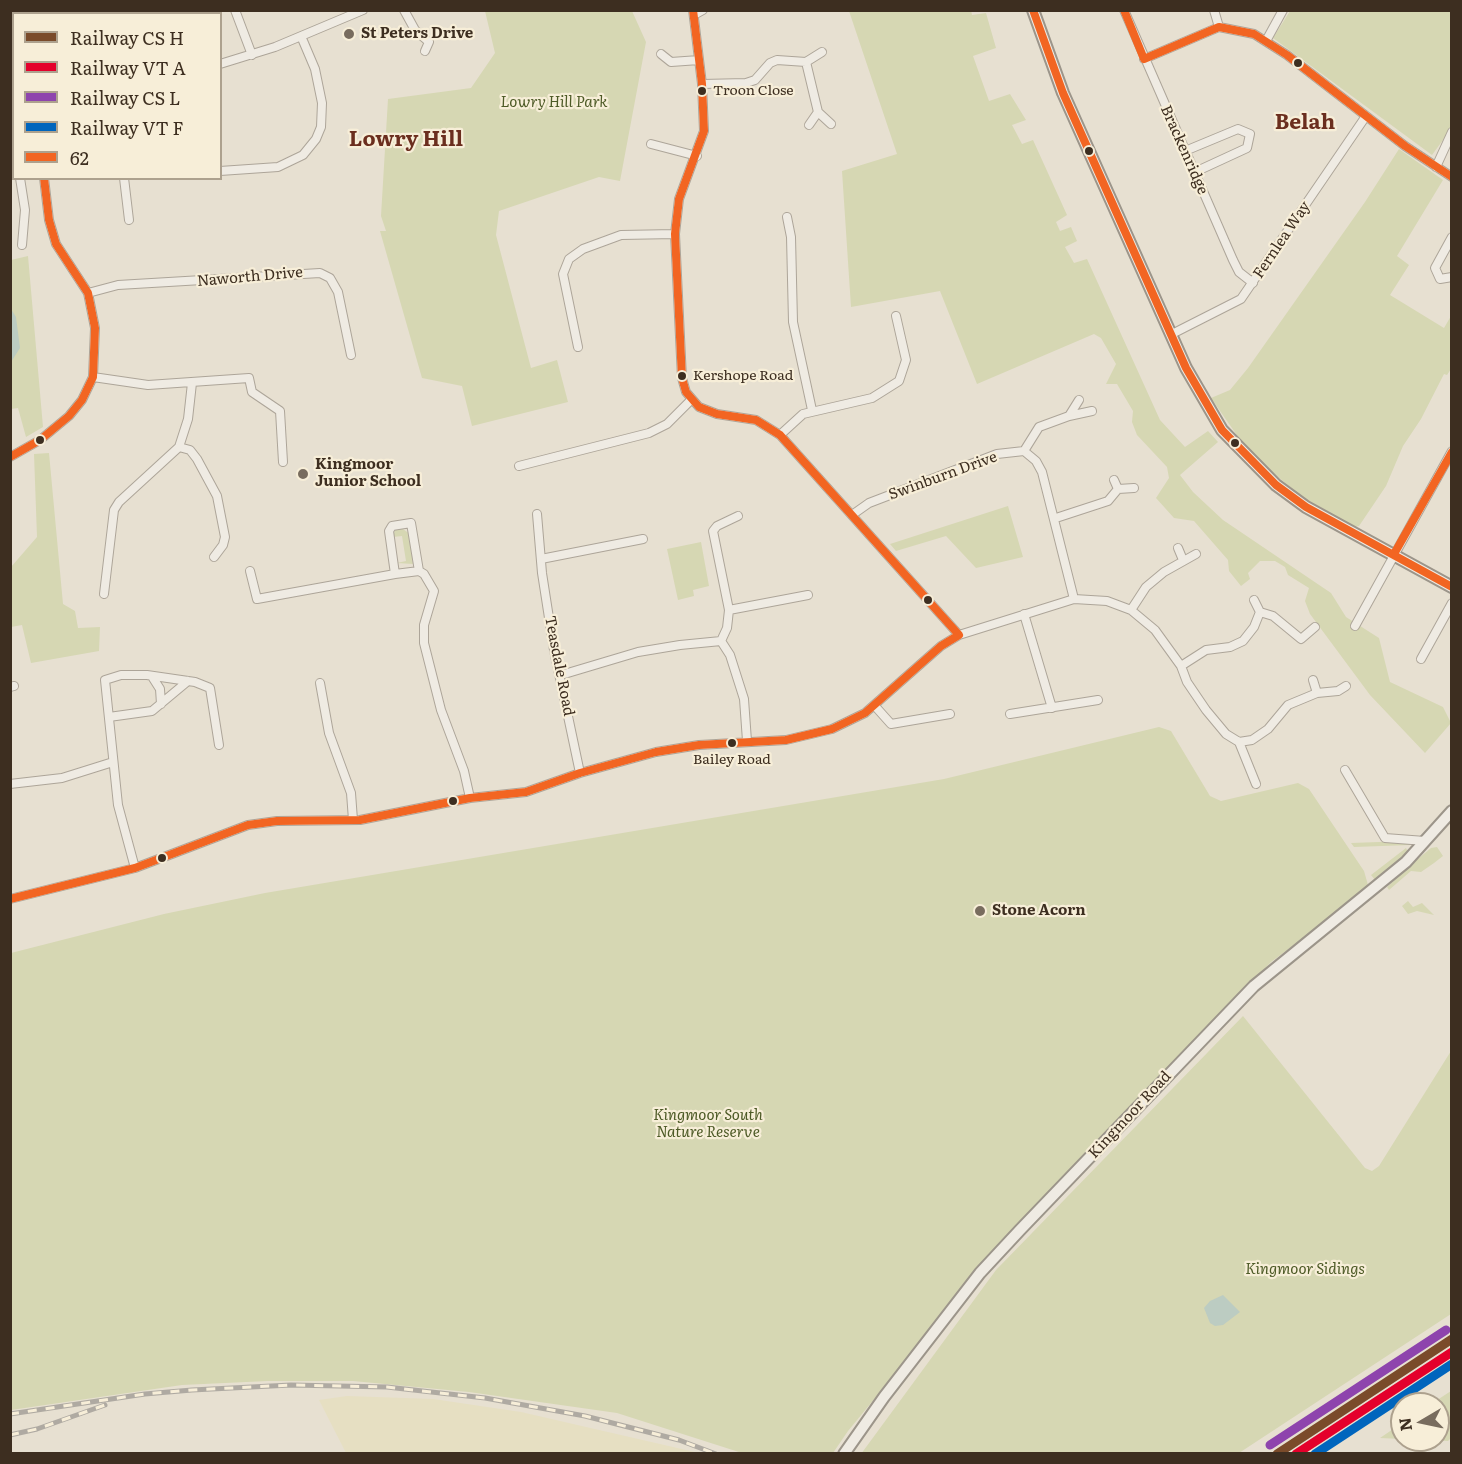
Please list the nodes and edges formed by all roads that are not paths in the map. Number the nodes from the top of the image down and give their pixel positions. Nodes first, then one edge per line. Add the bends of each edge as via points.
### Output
1 (235, 10) edge
2 (363, 10) edge
3 (404, 10) edge
4 (703, 10) edge
5 (1033, 10) edge
6 (1124, 10) edge
7 (1214, 10) edge
8 (1284, 10) edge
9 (693, 13) edge
10 (1219, 27) junction
11 (302, 36) junction
12 (1266, 41) junction
13 (425, 51) dead end
14 (822, 52) dead end
15 (661, 54) dead end
16 (252, 55) junction
17 (1144, 59) junction
18 (699, 60) junction
19 (806, 62) junction
20 (222, 63) edge
21 (702, 84) junction
22 (818, 112) junction
23 (1366, 116) junction
24 (831, 124) dead end
25 (809, 125) dead end
26 (1452, 132) edge
27 (651, 144) dead end
28 (1185, 151) junction
29 (697, 156) junction
30 (1436, 167) junction
31 (222, 171) edge
32 (1195, 172) junction
33 (1452, 177) edge
34 (20, 180) edge
35 (44, 180) edge
36 (124, 180) edge
37 (787, 217) dead end
38 (129, 220) dead end
39 (675, 234) junction
40 (1452, 237) edge
41 (22, 245) dead end
42 (1452, 277) edge
43 (1253, 283) junction
44 (88, 293) junction
45 (896, 316) dead end
46 (1172, 334) junction
47 (578, 347) dead end
48 (351, 355) dead end
49 (93, 377) junction
50 (192, 383) junction
51 (691, 400) junction
52 (1079, 400) dead end
53 (812, 410) junction
54 (1092, 411) dead end
55 (1069, 416) junction
56 (780, 435) junction
57 (179, 447) junction
58 (1024, 451) junction
59 (1450, 455) edge
60 (10, 457) edge
61 (283, 462) dead end
62 (519, 466) dead end
63 (1114, 480) dead end
64 (1134, 488) dead end
65 (1118, 489) junction
66 (537, 514) dead end
67 (852, 515) junction
68 (738, 516) dead end
69 (1056, 518) junction
70 (643, 539) dead end
71 (1178, 548) dead end
72 (220, 554) dead end
73 (1196, 554) dead end
74 (1394, 554) junction
75 (541, 560) junction
76 (1183, 560) junction
77 (250, 571) dead end
78 (418, 571) junction
79 (395, 574) junction
80 (1452, 587) edge
81 (104, 594) dead end
82 (808, 595) dead end
83 (1074, 599) junction
84 (1254, 600) dead end
85 (1452, 603) edge
86 (729, 610) junction
87 (1131, 610) junction
88 (1260, 612) junction
89 (1024, 614) junction
90 (1356, 626) dead end
91 (1315, 627) dead end
92 (958, 635) junction
93 (721, 641) junction
94 (1421, 659) dead end
95 (1181, 666) junction
96 (561, 675) junction
97 (153, 678) junction
98 (1314, 680) dead end
99 (188, 681) junction
100 (320, 683) dead end
101 (1346, 686) dead end
102 (1317, 693) junction
103 (1098, 700) dead end
104 (161, 704) junction
105 (874, 705) junction
106 (1052, 708) junction
107 (950, 714) dead end
108 (1010, 714) dead end
109 (109, 717) junction
110 (747, 741) junction
111 (1239, 742) junction
112 (219, 745) dead end
113 (113, 762) junction
114 (1345, 770) dead end
115 (580, 773) junction
116 (10, 784) edge
117 (1256, 784) dead end
118 (470, 798) junction
119 (1452, 811) edge
120 (353, 820) junction
121 (1425, 841) junction
122 (135, 868) junction
123 (10, 899) edge
124 (843, 1454) edge

1 - 16 street
2 - 11 street
3 - 13 street via 415,30 432,41
4 - 9 street
5 - 46 street via 1063,93
6 - 17 street, Brackenridge
7 - 10 street
8 - 12 street
9 - 18 street
10 - 12 street via 1243,30
10 - 17 street
11 - 16 street
11 - 31 street via 315,69 322,103 316,139 303,155 279,167
12 - 23 street
14 - 19 street
15 - 18 street via 671,62
16 - 20 street
17 - 28 street, Brackenridge
18 - 21 street
19 - 21 street via 777,60 746,83
19 - 22 street
21 - 29 street via 704,131
22 - 24 street
22 - 25 street
23 - 30 street
23 - 43 street, Fernlea Way
26 - 30 street
27 - 29 street
28 - 32 street, Brackenridge
28 - 32 street via 1238,129 1250,134 1247,148
29 - 39 street via 679,199
30 - 33 street
32 - 43 street, Brackenridge via 1232,259 1239,272
34 - 41 street via 26,210
35 - 44 street via 56,244
36 - 38 street
37 - 53 street via 794,322
39 - 47 street via 621,235 583,249 569,259 563,274
39 - 51 street via 682,378
40 - 42 street via 1435,268 1440,279
43 - 46 street, Fernlea Way via 1235,304
44 - 48 street, Naworth Drive via 118,285 320,273 330,278 338,292
44 - 49 street via 94,328
45 - 53 street via 906,360 899,381 872,398
46 - 74 street via 1208,410 1243,454 1306,507
49 - 50 street via 147,385
49 - 60 street via 69,416 40,440
50 - 57 street via 188,419
50 - 61 street via 249,378 252,392 280,411
51 - 56 street via 708,411 756,420
51 - 62 street via 667,424 649,433
52 - 55 street
53 - 56 street via 793,421
54 - 55 street
55 - 58 street via 1039,427
56 - 67 street
57 - 72 street via 190,450 197,459 217,496 225,537
57 - 81 street via 114,510
58 - 67 street, Swinburn Drive via 997,454 869,503
58 - 69 street via 1042,472
59 - 74 street
63 - 65 street
64 - 65 street
65 - 69 street via 1097,507
66 - 75 street, Teasdale Road
67 - 92 street
68 - 86 street via 713,531
69 - 83 street
70 - 75 street
71 - 76 street
73 - 76 street
74 - 80 street
74 - 90 street
75 - 96 street, Teasdale Road
76 - 87 street via 1146,586
77 - 79 street via 257,599
78 - 79 street
78 - 79 street via 411,523 392,526 389,531
78 - 118 street via 429,579 434,591 424,625 424,643
82 - 86 street
83 - 87 street via 1107,602
83 - 89 street
84 - 88 street
85 - 94 street
86 - 93 street
87 - 95 street via 1155,630
88 - 91 street via 1273,616 1301,639
88 - 95 street via 1243,641 1206,650
89 - 92 street
89 - 106 street
92 - 105 street
93 - 96 street via 638,652
93 - 110 street via 730,655 744,699
95 - 111 street via 1206,710 1226,734
96 - 115 street, Teasdale Road
97 - 99 street
97 - 104 street via 160,689
97 - 109 street via 121,675 105,680
98 - 102 street
99 - 104 street
99 - 112 street via 210,688
100 - 120 street via 329,733 351,793
101 - 102 street
102 - 111 street via 1288,705 1268,729 1252,740
103 - 106 street
104 - 109 street via 143,714
105 - 107 street via 891,724
105 - 110 street via 832,729 786,740
106 - 108 street
109 - 113 street
110 - 115 street via 656,752
111 - 117 street
113 - 116 street via 62,778
113 - 122 street via 118,806
114 - 121 street via 1385,838
115 - 118 street via 526,792
118 - 120 street
119 - 121 street, Kingmoor Road
120 - 122 street via 248,825
121 - 124 street, Kingmoor Road via 1378,887 1254,986 1020,1230 980,1273
122 - 123 street

